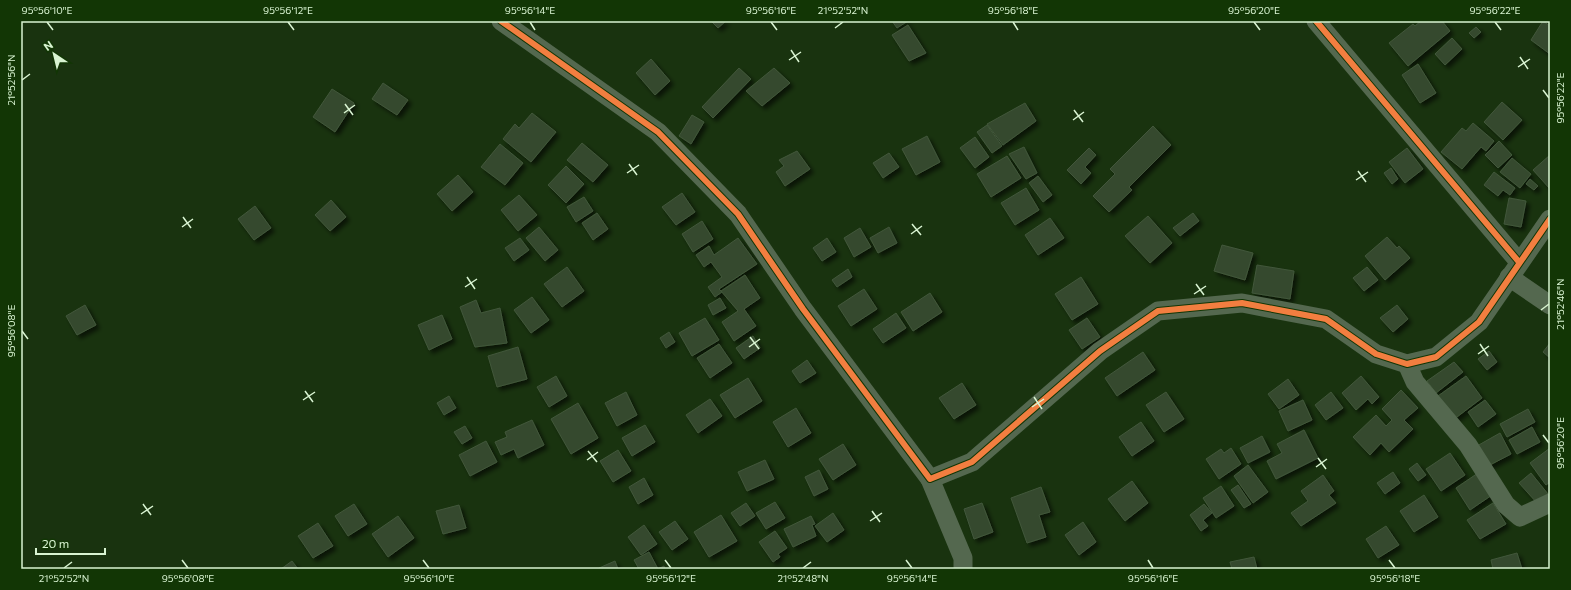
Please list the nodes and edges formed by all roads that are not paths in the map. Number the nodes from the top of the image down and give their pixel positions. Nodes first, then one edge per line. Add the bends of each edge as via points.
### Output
1 (501, 21) edge
2 (1316, 21) edge
3 (1550, 219) edge
4 (1514, 270) junction
5 (1550, 305) edge
6 (1407, 364) junction
7 (930, 480) junction
8 (1550, 503) edge
9 (963, 569) edge

1 - 7 street via 658,132 738,214 802,309
2 - 4 street
3 - 4 street
4 - 5 street
4 - 6 street via 1479,322 1436,357
6 - 7 street via 1376,354 1326,319 1242,303 1158,311 1100,351 972,462
6 - 8 street via 1415,382 1468,445 1506,505 1520,517
7 - 9 street via 963,558

